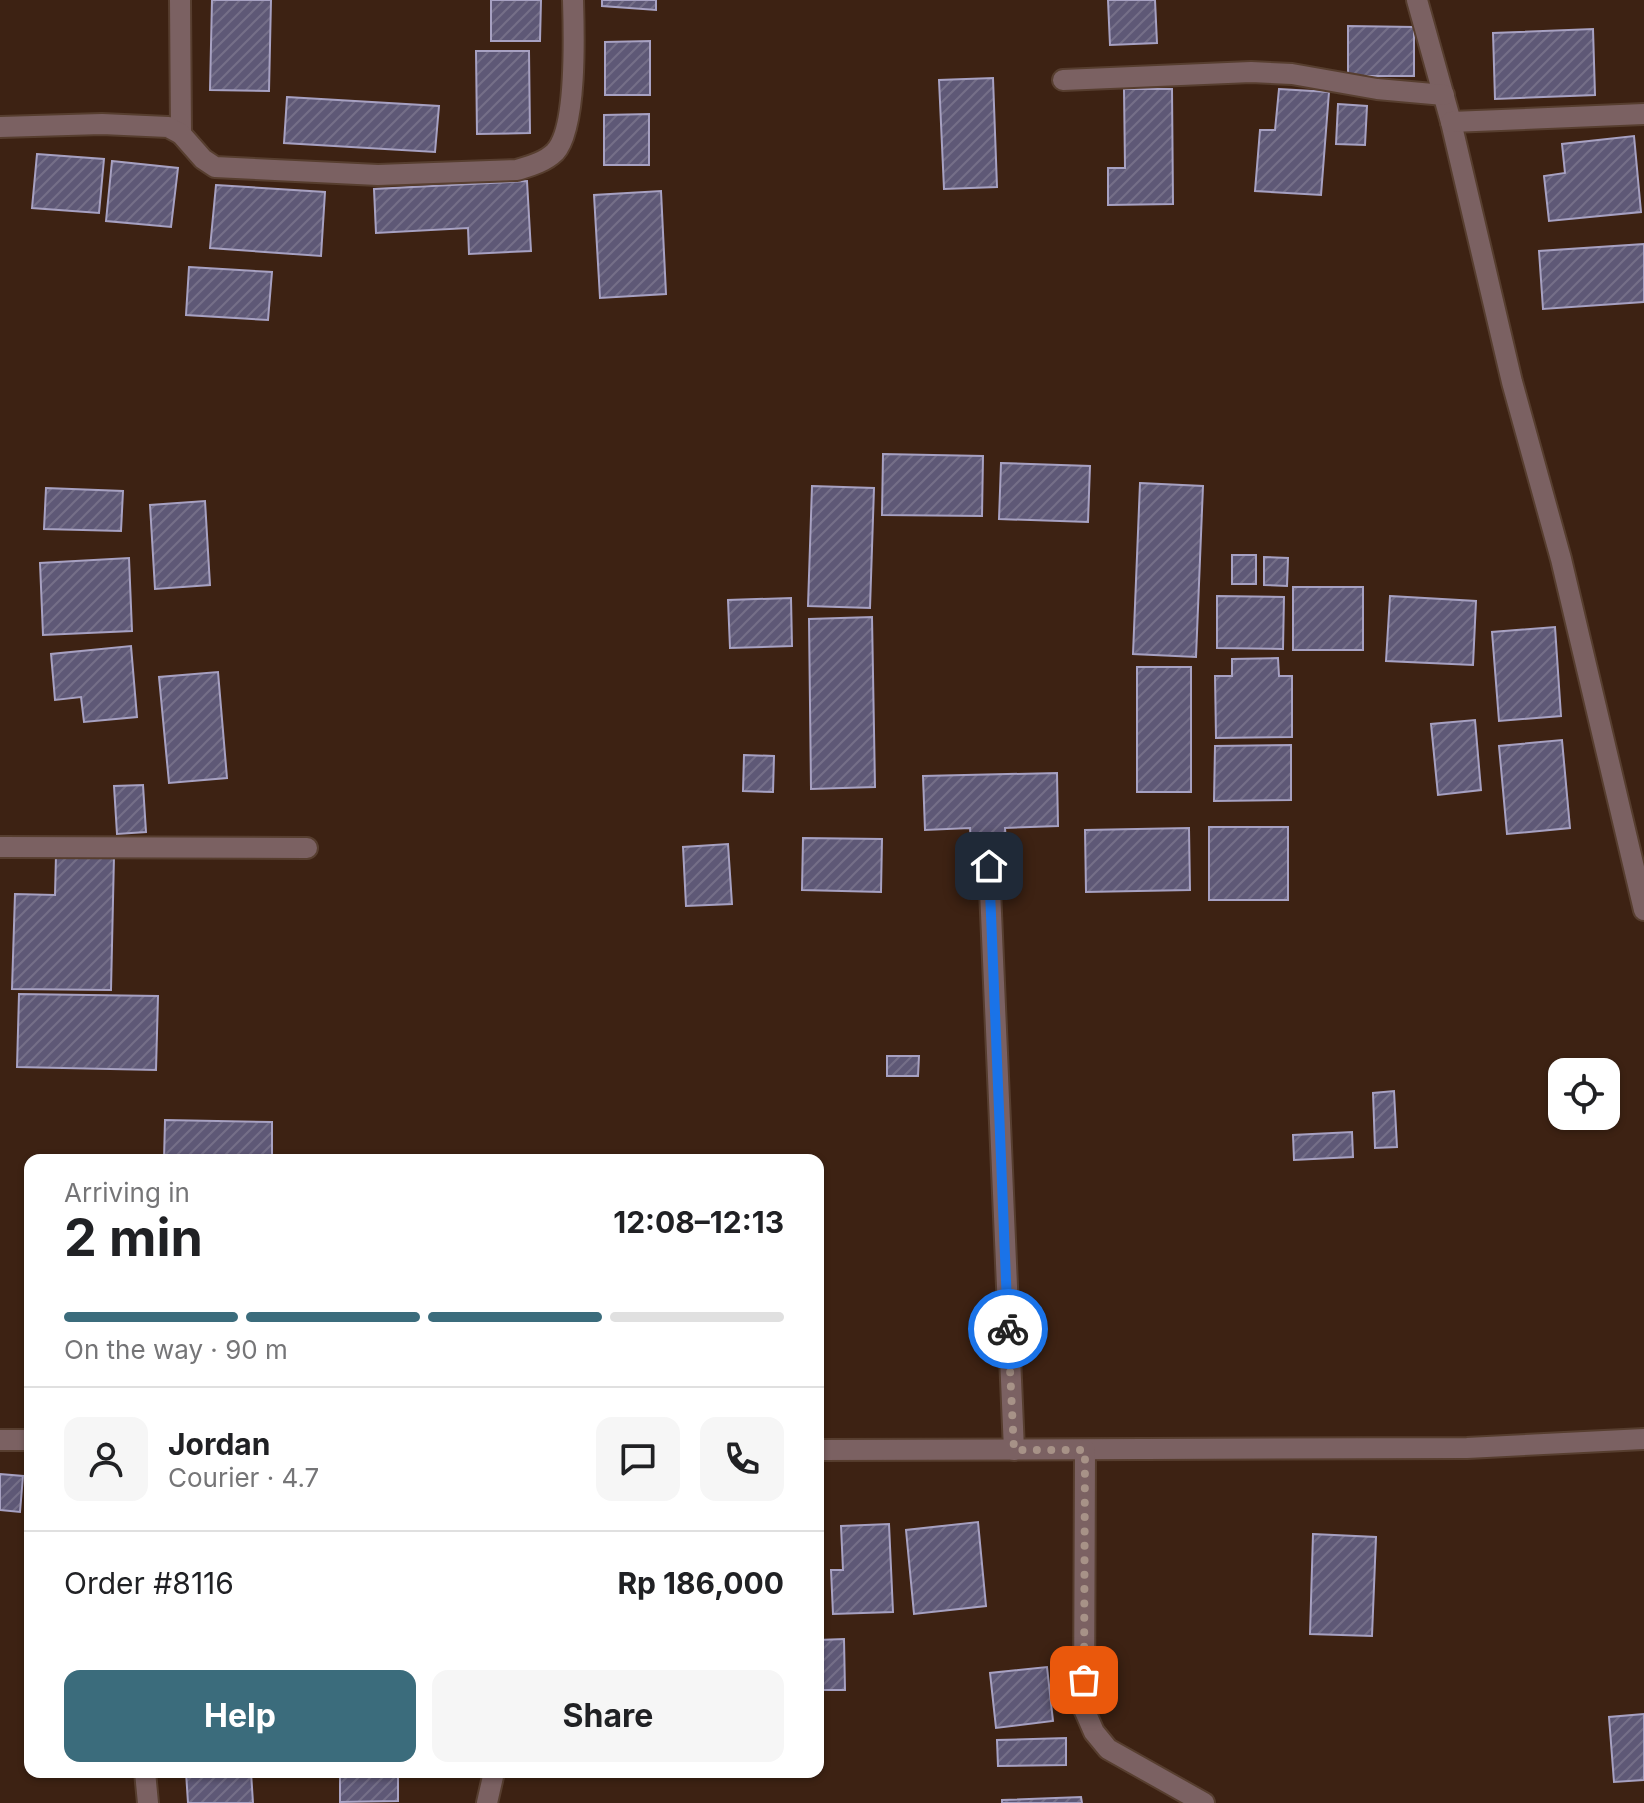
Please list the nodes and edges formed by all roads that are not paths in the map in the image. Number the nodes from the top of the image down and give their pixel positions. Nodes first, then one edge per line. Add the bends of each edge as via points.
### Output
1 (180, 0) edge
2 (573, 0) edge
3 (1417, 0) edge
4 (1063, 80) dead end
5 (1444, 95) junction
6 (1644, 114) edge
7 (1451, 122) junction
8 (0, 127) edge
9 (181, 134) junction
10 (0, 847) edge
11 (307, 848) dead end
12 (989, 866) dead end
13 (1644, 910) edge
14 (1644, 1439) edge
15 (0, 1440) edge
16 (24, 1440) edge
17 (824, 1450) edge
18 (1014, 1450) junction
19 (1085, 1450) junction
20 (146, 1778) edge
21 (493, 1778) edge
22 (148, 1803) edge
23 (487, 1803) edge
24 (1204, 1803) edge

1 - 9 street
2 - 9 street via 569,119 555,152 536,165 378,175 215,167
3 - 5 street
4 - 5 street via 1251,72
5 - 7 street
6 - 7 street
7 - 13 street
8 - 9 street via 102,124 168,127
10 - 11 street
12 - 18 street
14 - 19 street via 1467,1448
15 - 16 street
17 - 18 street
18 - 19 street
19 - 24 street via 1084,1709 1108,1749
20 - 22 street
21 - 23 street

